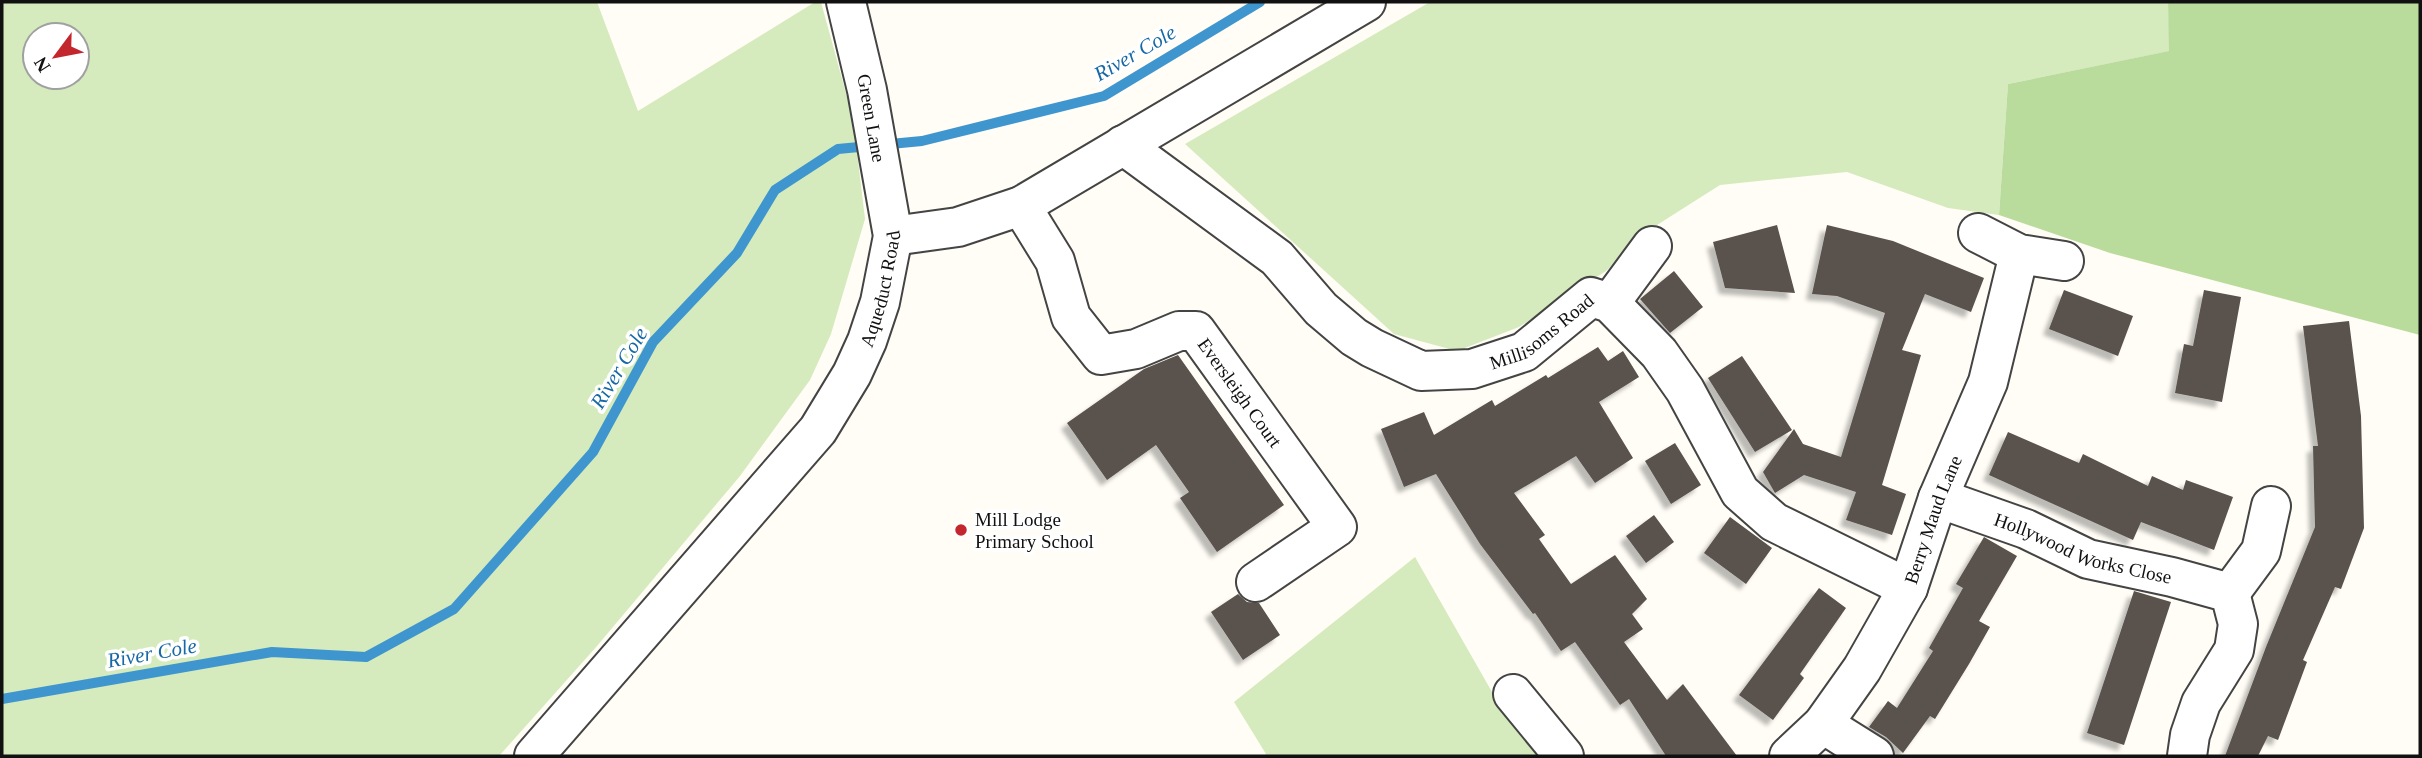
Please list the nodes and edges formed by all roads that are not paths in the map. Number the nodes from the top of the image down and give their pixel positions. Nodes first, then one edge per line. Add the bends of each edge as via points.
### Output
1 (846, 2) edge
2 (1366, 2) edge
3 (1124, 145) junction
4 (1021, 206) junction
5 (1978, 233) dead end
6 (893, 236) junction
7 (1653, 246) dead end
8 (2019, 254) junction
9 (2064, 261) dead end
10 (1610, 303) junction
11 (1938, 498) junction
12 (2271, 506) dead end
13 (1256, 582) dead end
14 (1908, 588) junction
15 (2230, 593) junction
16 (1513, 694) dead end
17 (1823, 724) junction
18 (534, 756) edge
19 (1564, 756) edge
20 (1789, 756) edge
21 (1874, 756) edge
22 (2187, 756) edge

1 - 6 street, Green Lane
2 - 3 street, Aqueduct Road
3 - 4 street, Aqueduct Road
3 - 10 street, Millisoms Road via 1277,258 1321,309 1354,337 1421,371 1472,369 1524,352 1591,297
4 - 6 street, Aqueduct Road via 958,227
4 - 13 street, Eversleigh Court via 1055,261 1071,317 1101,355 1136,349 1179,331 1196,331 1337,527
5 - 8 street
6 - 18 street, Aqueduct Road via 867,341 818,430
7 - 10 street
8 - 9 street
8 - 11 street, Berry Maud Lane via 1988,382
10 - 14 street, Millisoms Road via 1659,353 1685,390 1740,492 1774,522
11 - 14 street, Berry Maud Lane
11 - 15 street, Hollywood Works Close via 2026,529 2088,559
12 - 15 street via 2261,551
14 - 17 street, Berry Maud Lane via 1862,669
15 - 22 street via 2238,624 2234,650 2201,703
16 - 19 street
17 - 20 street, Berry Maud Lane
17 - 21 street

